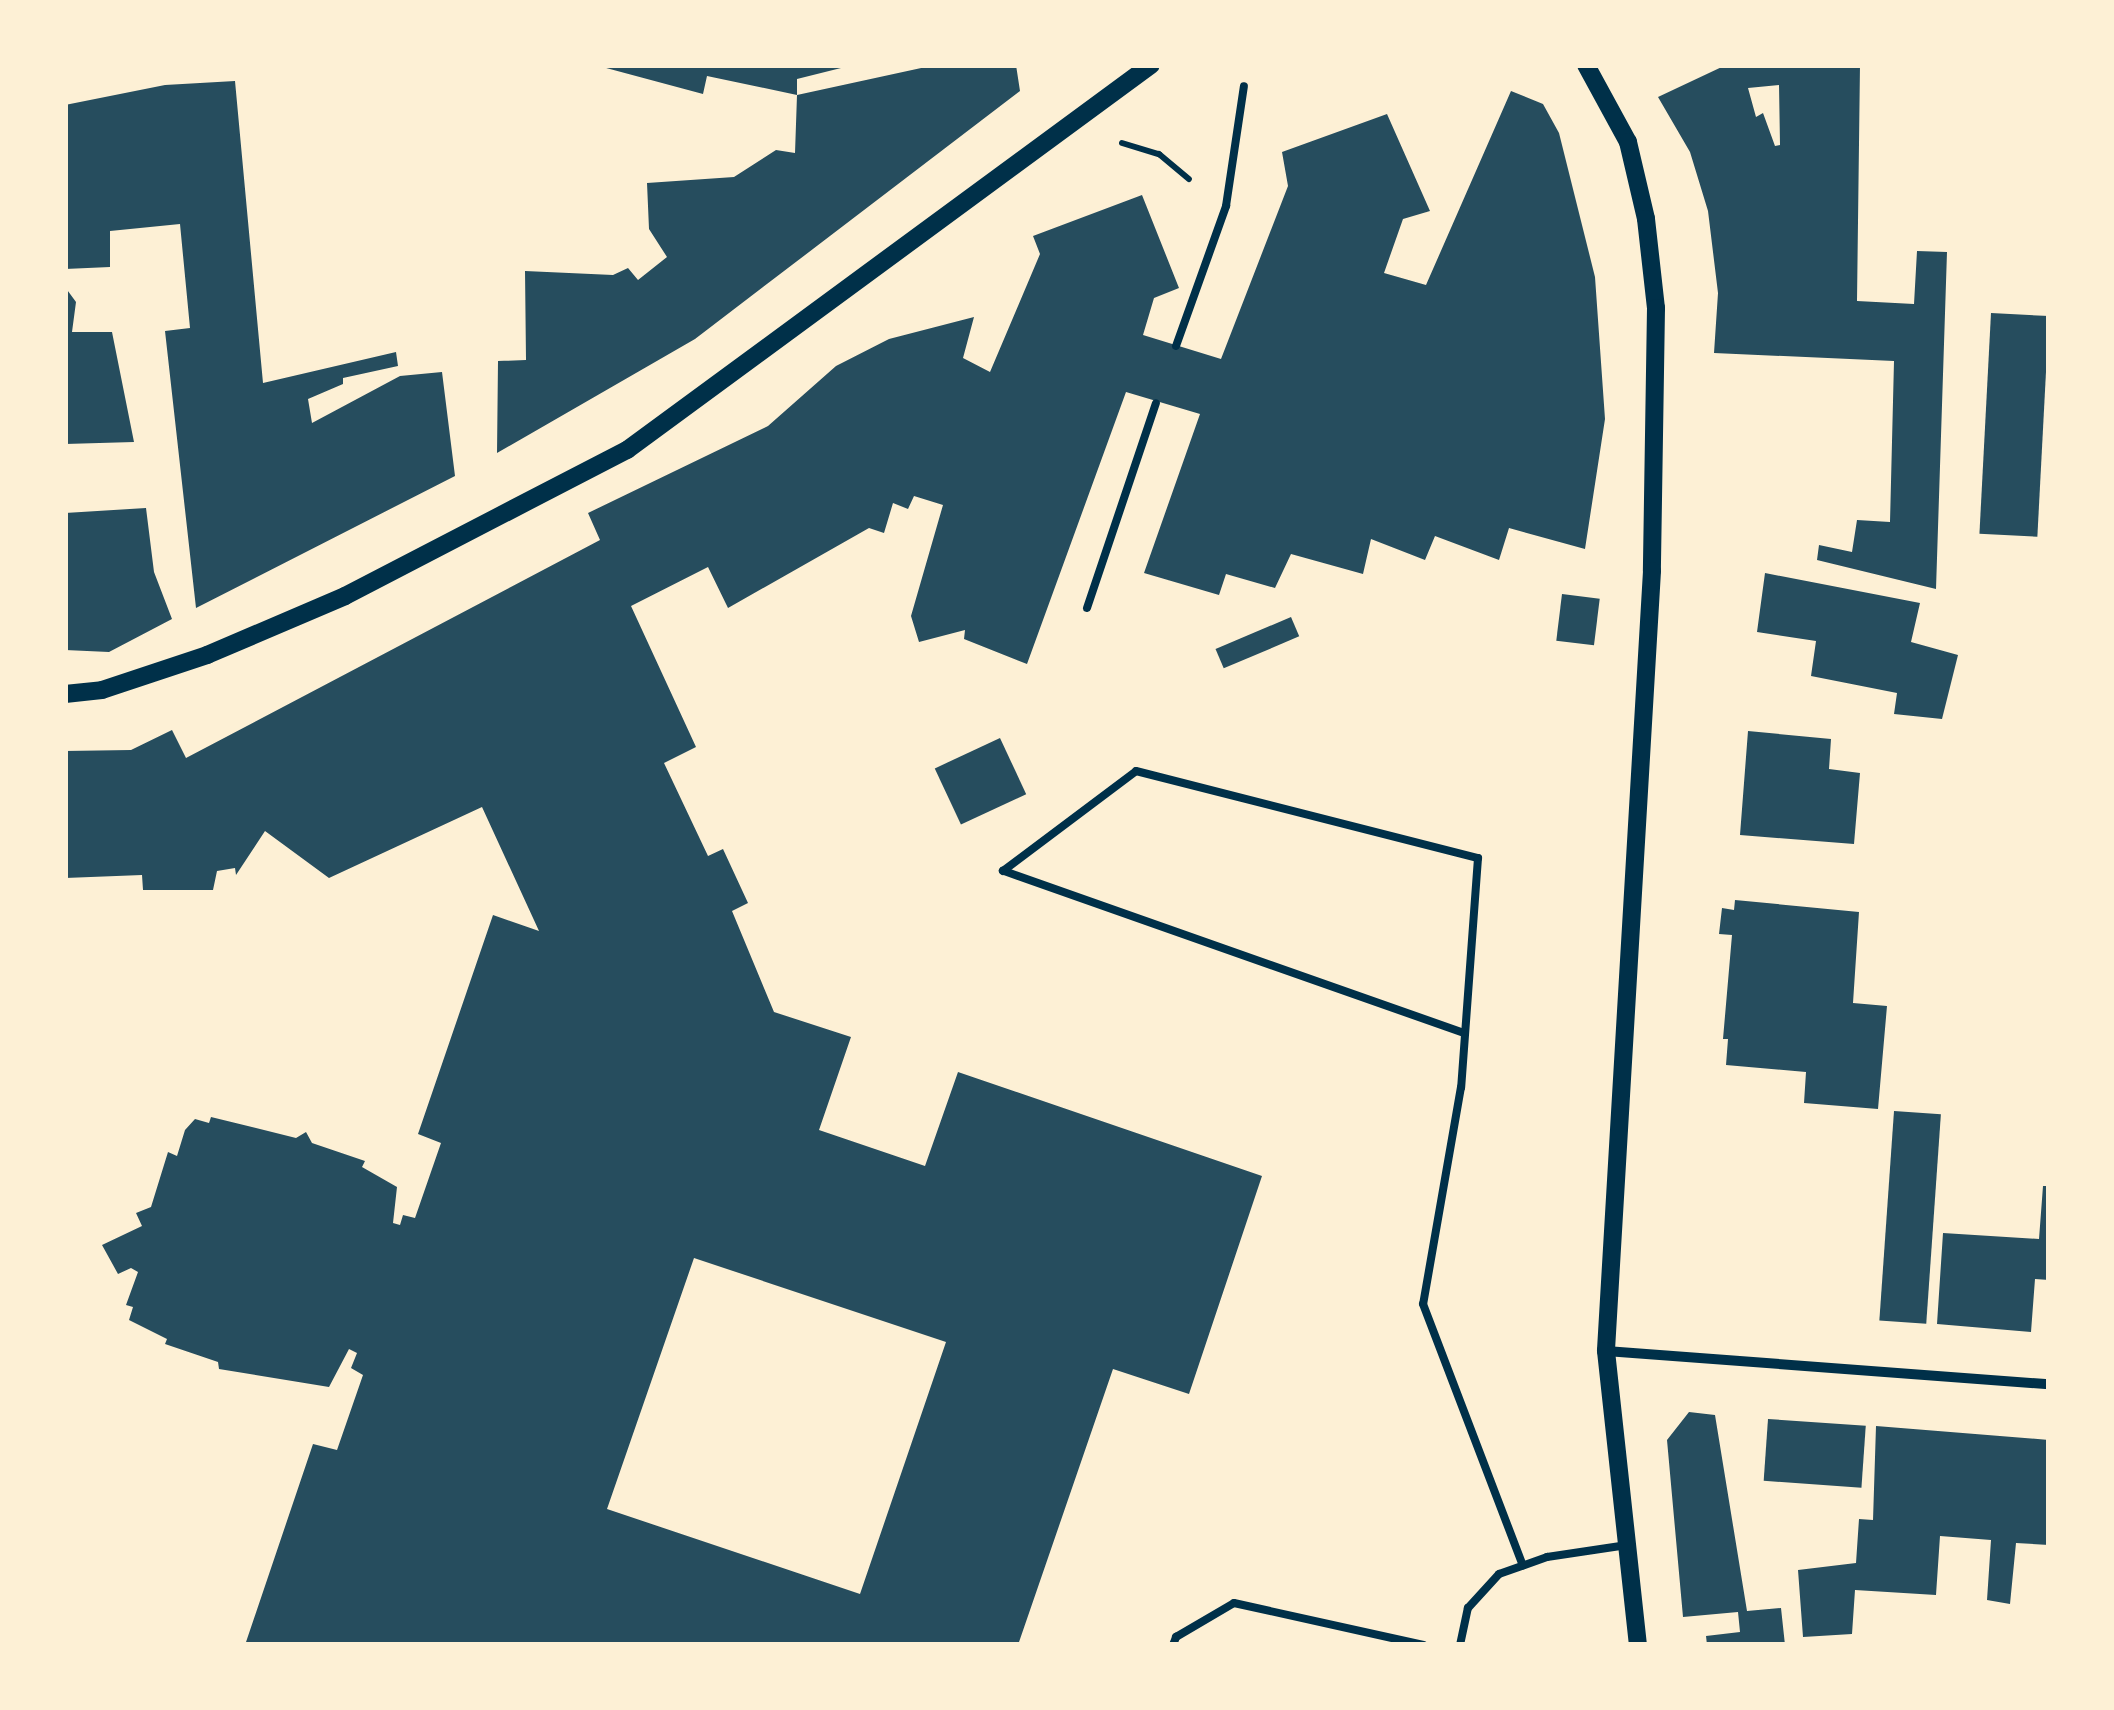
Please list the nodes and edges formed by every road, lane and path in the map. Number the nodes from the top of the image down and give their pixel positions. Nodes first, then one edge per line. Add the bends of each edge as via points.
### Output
1 (1151, 65) edge
2 (1586, 65) edge
3 (1244, 86) dead end
4 (1121, 143) dead end
5 (1175, 169) dead end
6 (1176, 346) dead end
7 (1156, 402) dead end
8 (1088, 608) dead end
9 (65, 694) edge
10 (1464, 1033) junction
11 (1606, 1351) junction
12 (2049, 1384) edge
13 (1627, 1545) junction
14 (1522, 1566) junction
15 (1174, 1645) edge
16 (1424, 1645) edge
17 (1460, 1645) edge
18 (1638, 1645) edge

1 - 9 street via 626,450 345,596 207,655 102,690
2 - 11 street via 1628,142 1656,308 1652,571
3 - 6 lane via 1226,206
4 - 5 path via 1159,154
7 - 8 lane
10 - 10 lane via 1478,858 1136,771 1002,871
10 - 14 lane via 1462,1088 1423,1304
11 - 12 street
11 - 13 street
13 - 14 lane
13 - 18 street
14 - 17 lane via 1499,1574 1468,1608
15 - 16 lane via 1176,1637 1234,1604

